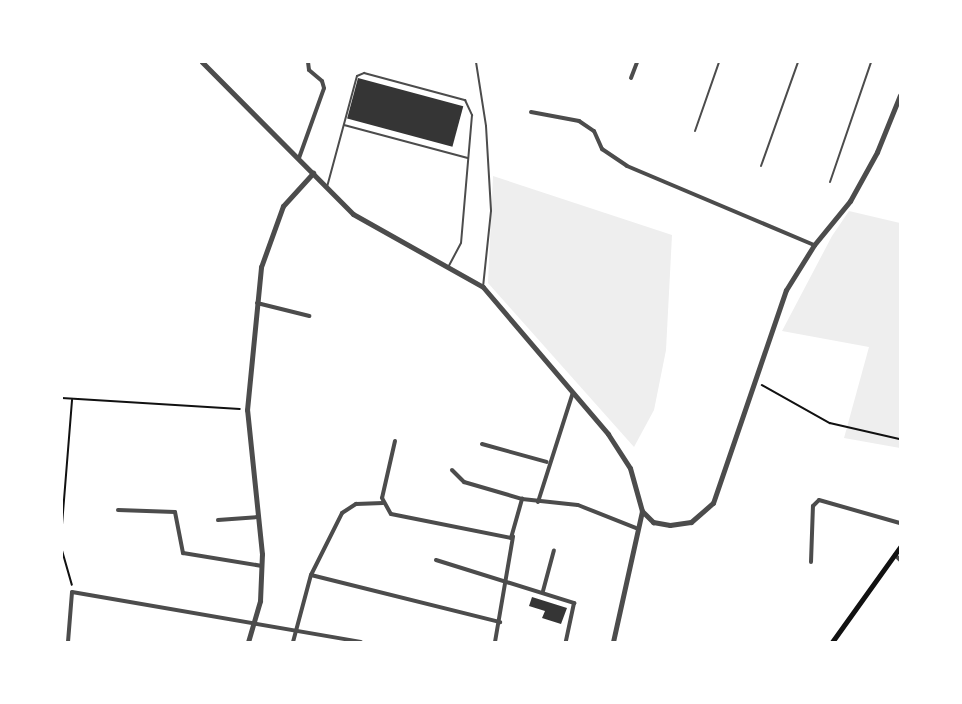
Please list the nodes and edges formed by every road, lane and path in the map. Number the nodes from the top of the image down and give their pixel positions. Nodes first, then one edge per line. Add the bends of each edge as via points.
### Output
1 (202, 62) edge
2 (308, 62) edge
3 (476, 62) edge
4 (637, 62) edge
5 (719, 62) edge
6 (798, 62) edge
7 (871, 62) edge
8 (631, 78) dead end
9 (900, 95) edge
10 (531, 112) dead end
11 (343, 124) junction
12 (695, 131) dead end
13 (299, 158) junction
14 (468, 158) junction
15 (761, 166) dead end
16 (313, 173) junction
17 (830, 182) dead end
18 (327, 188) junction
19 (814, 245) junction
20 (448, 267) junction
21 (483, 287) junction
22 (257, 303) junction
23 (309, 316) dead end
24 (753, 381) junction
25 (573, 392) junction
26 (62, 398) edge
27 (72, 399) junction
28 (247, 410) junction
29 (900, 439) edge
30 (395, 441) dead end
31 (482, 444) dead end
32 (547, 462) junction
33 (452, 470) dead end
34 (522, 499) junction
35 (538, 502) junction
36 (383, 503) junction
37 (118, 510) dead end
38 (642, 511) junction
39 (259, 517) junction
40 (218, 520) dead end
41 (900, 523) edge
42 (62, 525) edge
43 (636, 528) junction
44 (513, 537) junction
45 (900, 547) edge
46 (62, 549) edge
47 (554, 550) dead end
48 (895, 555) junction
49 (436, 560) dead end
50 (900, 560) edge
51 (811, 562) dead end
52 (262, 566) junction
53 (311, 575) junction
54 (506, 583) junction
55 (72, 591) junction
56 (543, 591) junction
57 (500, 622) junction
58 (256, 626) junction
59 (299, 629) junction
60 (68, 642) edge
61 (248, 642) edge
62 (293, 642) edge
63 (361, 642) edge
64 (495, 642) edge
65 (567, 642) edge
66 (613, 642) edge
67 (831, 642) edge

1 - 13 street
2 - 13 street via 309,70 324,88
3 - 21 lane via 486,126 491,211
4 - 8 street
5 - 12 lane
6 - 15 lane
7 - 17 lane
9 - 19 street via 877,152 850,201
10 - 19 street via 589,126 602,149 627,166
11 - 14 lane
11 - 14 lane via 353,85 357,76 364,73 465,100 472,115
11 - 18 lane
13 - 16 street
14 - 20 lane via 461,243
16 - 18 street
16 - 22 street via 283,206 272,228 261,267
18 - 20 street via 353,214
19 - 24 street via 786,290
20 - 21 street
21 - 25 street
22 - 23 street
22 - 28 street
24 - 29 path via 830,423
24 - 38 street via 713,503 691,522 670,525 653,522
25 - 32 street
25 - 38 street via 630,468
26 - 27 path
27 - 28 path
27 - 42 path
28 - 39 street via 250,468
30 - 36 street via 383,482
31 - 32 street
32 - 35 street
33 - 34 street via 464,482
34 - 35 street
34 - 44 street
35 - 43 street via 578,505
36 - 44 street via 392,514 407,519
36 - 53 street via 356,504 342,513
37 - 52 street via 176,512 183,553
38 - 43 street
39 - 40 street
39 - 52 street
41 - 51 street via 819,500 813,506
43 - 66 street
44 - 54 street
45 - 48 main road
46 - 55 path
47 - 56 street
48 - 50 street
48 - 67 main road
49 - 54 street
52 - 58 street
53 - 57 street
53 - 59 street
54 - 56 street
54 - 57 street
55 - 58 street
55 - 60 street
56 - 65 street via 575,605
57 - 64 street
58 - 59 street
58 - 61 street
59 - 62 street
59 - 63 street

